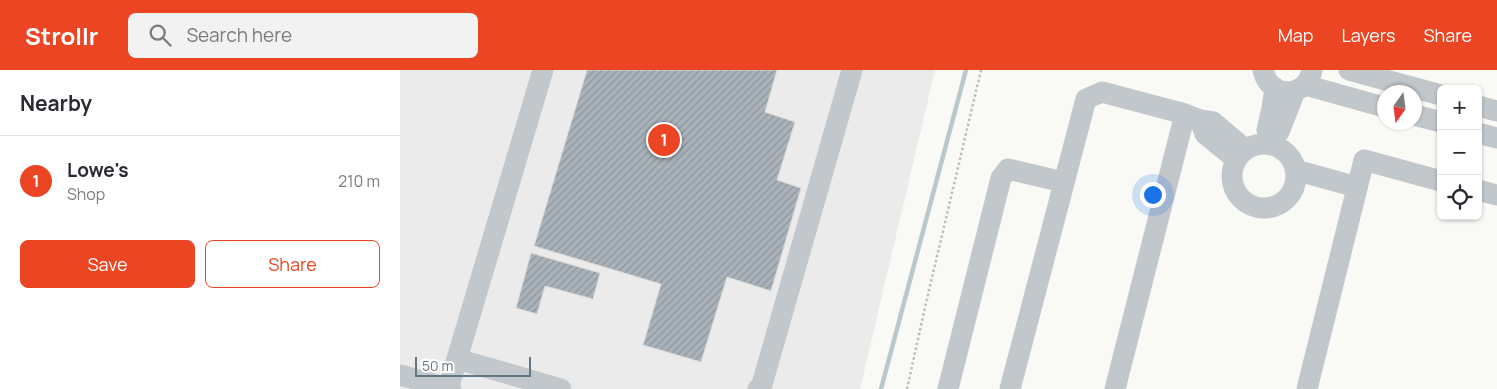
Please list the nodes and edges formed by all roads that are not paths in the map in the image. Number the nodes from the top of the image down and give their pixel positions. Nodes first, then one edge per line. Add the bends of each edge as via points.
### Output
1 (542, 70) edge
2 (852, 70) edge
3 (1349, 70) edge
4 (1281, 78) edge
5 (1437, 95) edge
6 (1377, 105) edge
7 (1482, 107) edge
8 (1497, 111) edge
9 (1192, 117) junction
10 (1422, 117) edge
11 (1437, 121) edge
12 (1482, 134) edge
13 (1497, 138) edge
14 (1271, 141) junction
15 (1241, 154) junction
16 (1295, 170) junction
17 (1437, 180) edge
18 (1063, 182) junction
19 (1357, 187) junction
20 (1482, 191) edge
21 (1497, 195) edge
22 (457, 359) junction
23 (400, 375) edge
24 (449, 389) edge
25 (561, 389) edge
26 (758, 389) edge
27 (948, 389) edge
28 (1010, 389) edge
29 (1115, 389) edge
30 (1307, 389) edge

1 - 22 street
2 - 26 street via 761,388
3 - 5 street
4 - 6 street
4 - 14 street via 1279,132
7 - 8 street
9 - 15 street via 1214,122
9 - 18 street via 1102,92 1086,99
9 - 29 street
10 - 11 street
12 - 13 street
14 - 15 street via 1255,145
14 - 16 street via 1285,152
15 - 16 street via 1233,166 1234,187 1247,203 1257,207 1278,204 1286,198 1292,190
16 - 19 street
17 - 19 street via 1364,160
18 - 27 street via 1008,169 1001,178
18 - 28 street
19 - 30 street
20 - 21 street
22 - 24 street
22 - 25 street
23 - 24 street

